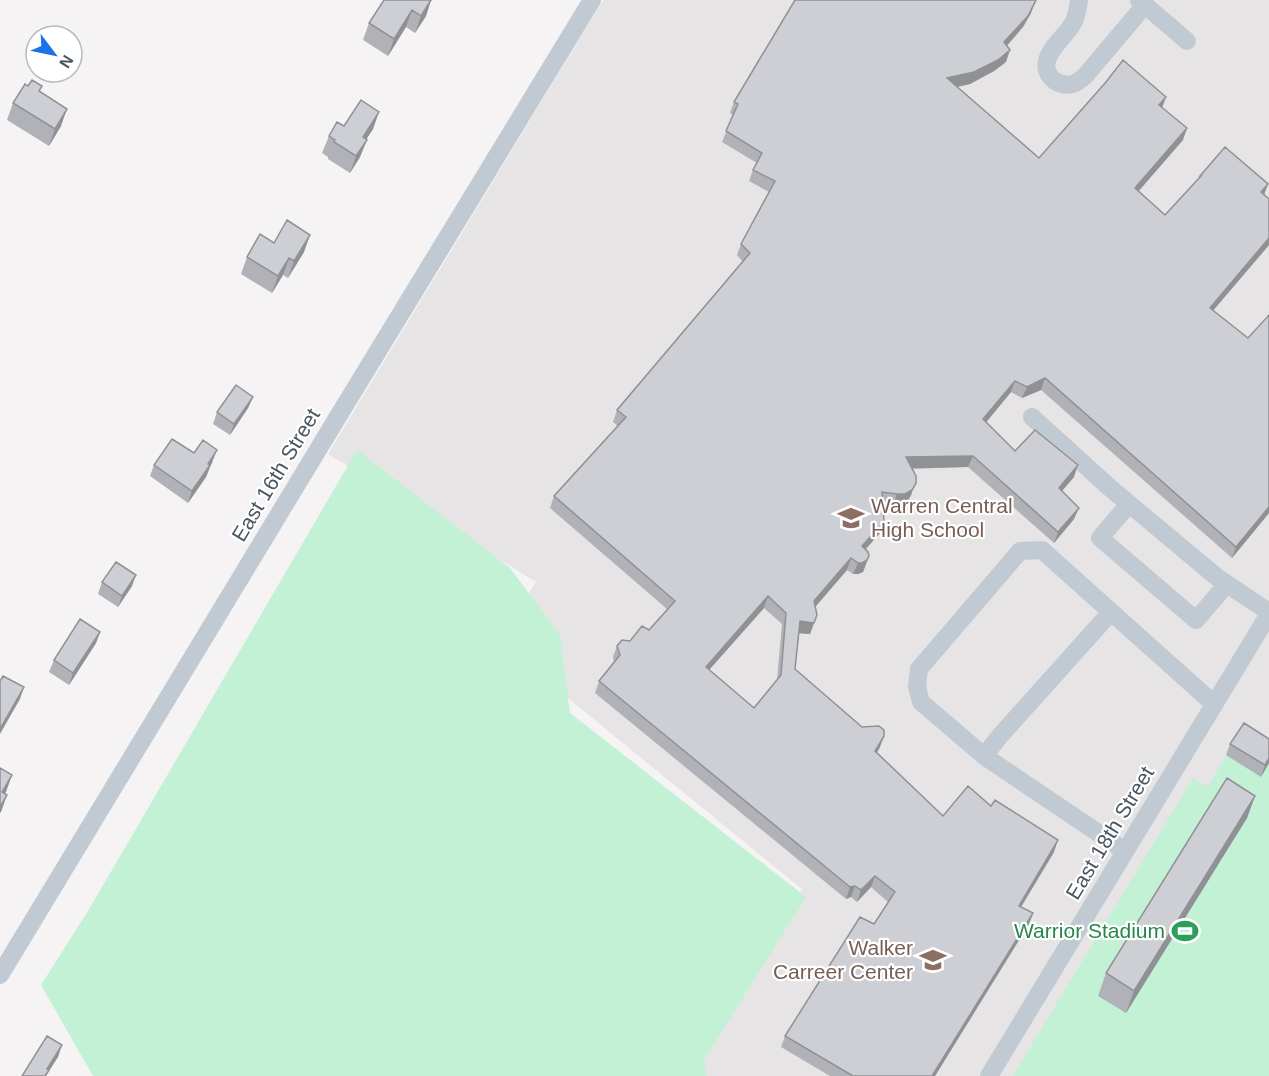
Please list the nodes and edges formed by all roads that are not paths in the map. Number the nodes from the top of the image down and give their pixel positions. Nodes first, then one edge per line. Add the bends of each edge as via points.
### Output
1 (592, 0) edge
2 (1079, 0) edge
3 (1142, 2) edge
4 (1187, 41) dead end
5 (1032, 417) dead end
6 (1129, 504) junction
7 (1227, 584) junction
8 (1111, 612) junction
9 (1269, 613) edge
10 (1214, 705) junction
11 (984, 756) junction
12 (1125, 851) junction
13 (0, 975) edge
14 (989, 1076) edge

1 - 13 street, East 16th Street
2 - 3 street via 1073,23 1047,58 1047,74 1064,85 1075,84 1085,76
3 - 4 street
5 - 6 street
6 - 7 street
6 - 7 street via 1100,538 1196,620
7 - 9 street
8 - 10 street
8 - 11 street
8 - 11 street via 1042,550 1020,551 919,669 917,687 921,702
9 - 10 street, East 18th Street
10 - 12 street, East 18th Street
11 - 12 street
12 - 14 street, East 18th Street

